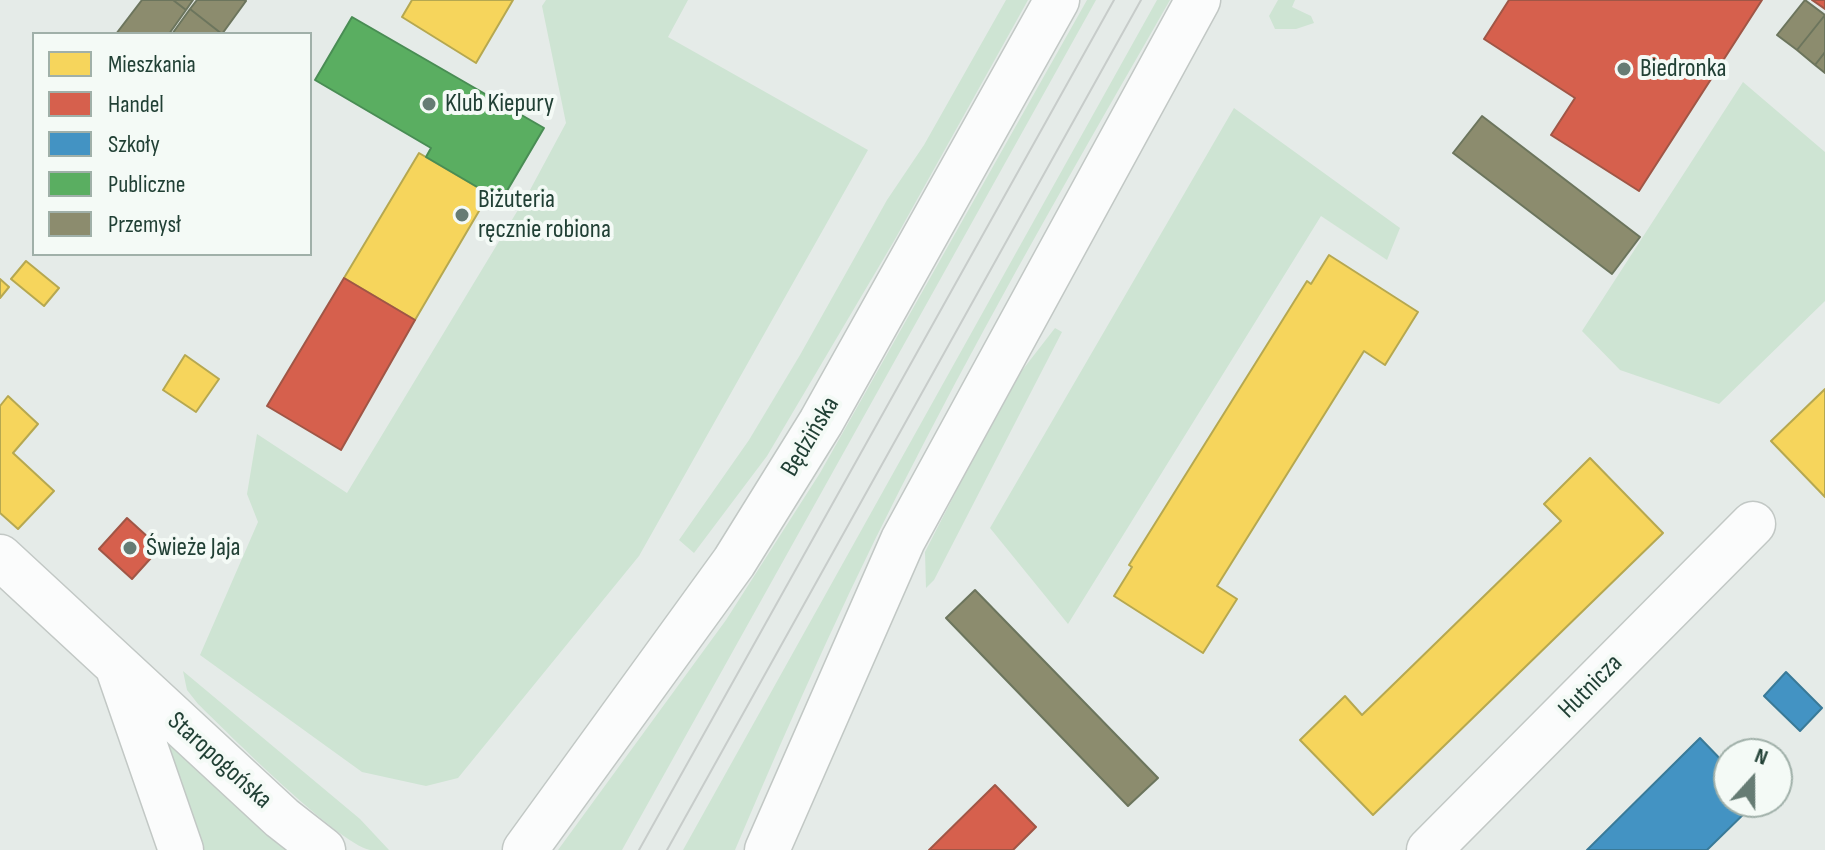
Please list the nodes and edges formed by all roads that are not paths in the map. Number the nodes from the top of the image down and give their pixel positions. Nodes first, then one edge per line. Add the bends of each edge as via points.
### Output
1 (1057, 0) edge
2 (1198, 0) edge
3 (1753, 524) dead end
4 (2, 562) edge
5 (118, 669) junction
6 (181, 850) edge
7 (323, 850) edge
8 (525, 850) edge
9 (767, 850) edge
10 (1429, 850) edge

1 - 8 street, Będzińska via 821,422 734,562
2 - 9 street via 903,540
3 - 10 street, Hutnicza
4 - 5 street, Staropogońska
5 - 6 street, Staropogońska
5 - 7 street, Staropogońska

